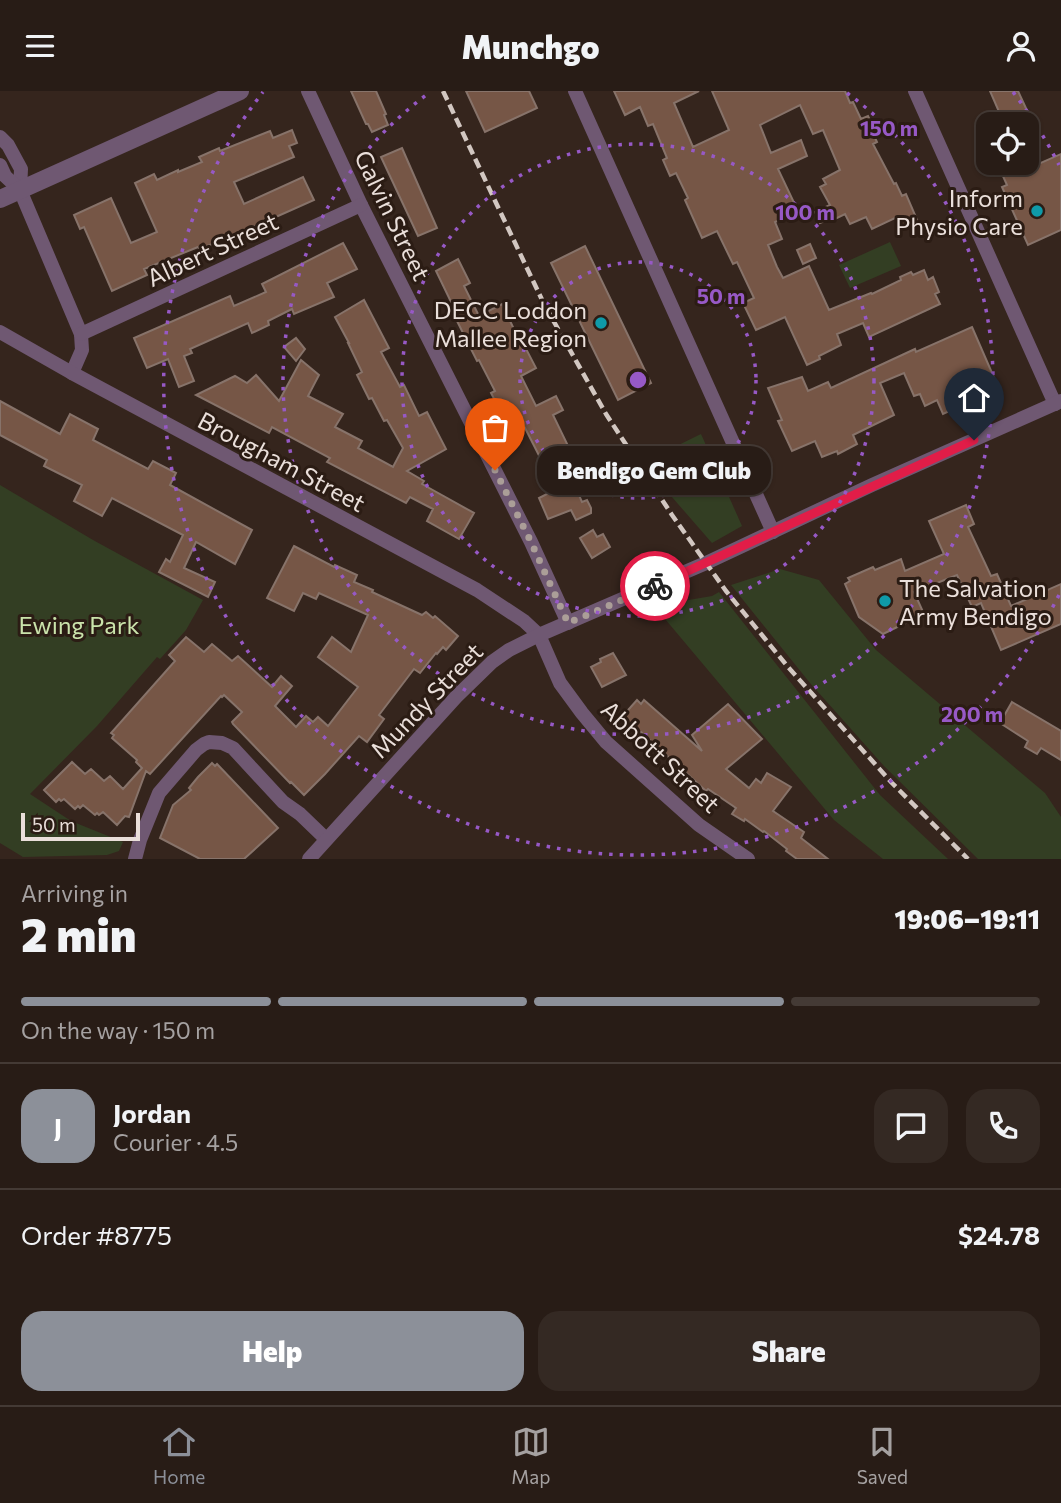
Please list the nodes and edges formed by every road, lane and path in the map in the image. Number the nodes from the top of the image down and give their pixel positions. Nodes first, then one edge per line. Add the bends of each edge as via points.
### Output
1 (240, 91) edge
2 (308, 91) edge
3 (575, 91) edge
4 (915, 91) edge
5 (0, 137) edge
6 (0, 165) edge
7 (20, 190) junction
8 (0, 198) edge
9 (361, 205) junction
10 (0, 332) edge
11 (81, 334) junction
12 (72, 373) junction
13 (1058, 402) edge
14 (773, 533) junction
15 (568, 623) junction
16 (539, 635) junction
17 (326, 839) junction
18 (135, 859) edge
19 (309, 859) edge
20 (748, 859) edge

1 - 7 street
2 - 9 street, Galvin Street
3 - 14 street
4 - 13 street
5 - 7 street via 20,169
6 - 7 street
7 - 8 street
7 - 11 street
9 - 11 street, Albert Street
9 - 15 street, Galvin Street
10 - 12 street, Brougham Street
11 - 12 street via 82,350
12 - 16 street, Brougham Street via 477,590
13 - 14 street, Mundy Street
14 - 15 street, Mundy Street
15 - 16 street, Mundy Street
16 - 17 street, Mundy Street via 509,650 478,675
16 - 20 street, Abbott Street via 560,683 606,742 699,825
17 - 18 street via 283,802 233,748 209,742 196,750 159,793
17 - 19 street, Mundy Street

